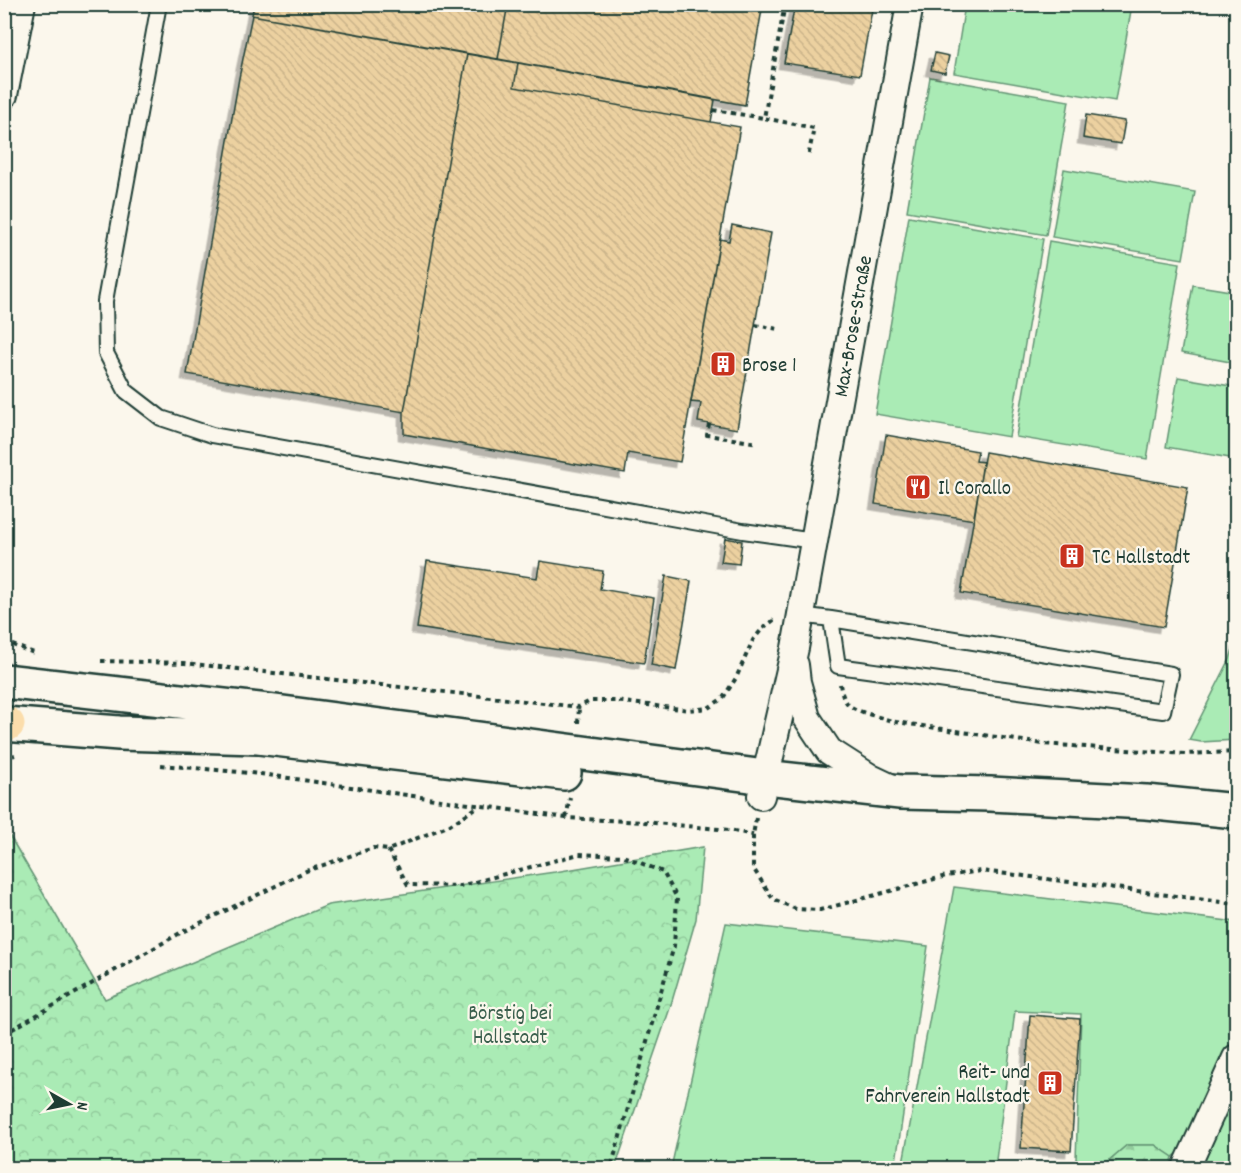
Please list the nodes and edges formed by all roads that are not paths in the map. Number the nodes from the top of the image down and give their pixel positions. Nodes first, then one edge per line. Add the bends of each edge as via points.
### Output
1 (22, 4) edge
2 (159, 4) edge
3 (910, 4) edge
4 (10, 44) edge
5 (4, 95) edge
6 (813, 541) junction
7 (800, 615) junction
8 (831, 620) junction
9 (794, 652) junction
10 (4, 664) edge
11 (4, 681) edge
12 (49, 687) junction
13 (6, 725) edge
14 (763, 786) junction
15 (900, 792) junction
16 (1236, 812) edge
17 (1236, 1058) edge
18 (1186, 1168) edge

1 - 4 street
2 - 6 lane via 105,302 106,353 126,391 161,418 212,435
3 - 6 street, Max-Brose-Straße
4 - 5 street
6 - 7 street, Max-Brose-Straße
7 - 8 lane
7 - 9 street, Max-Brose-Straße
8 - 8 lane via 1171,674 1163,711 838,666
9 - 14 street
9 - 15 street via 807,718 830,751
10 - 12 street
11 - 12 main road
12 - 14 main road via 259,710
13 - 14 main road via 258,737
14 - 15 main road
14 - 16 main road via 898,808 1149,820
15 - 16 main road via 1146,802
17 - 18 street

